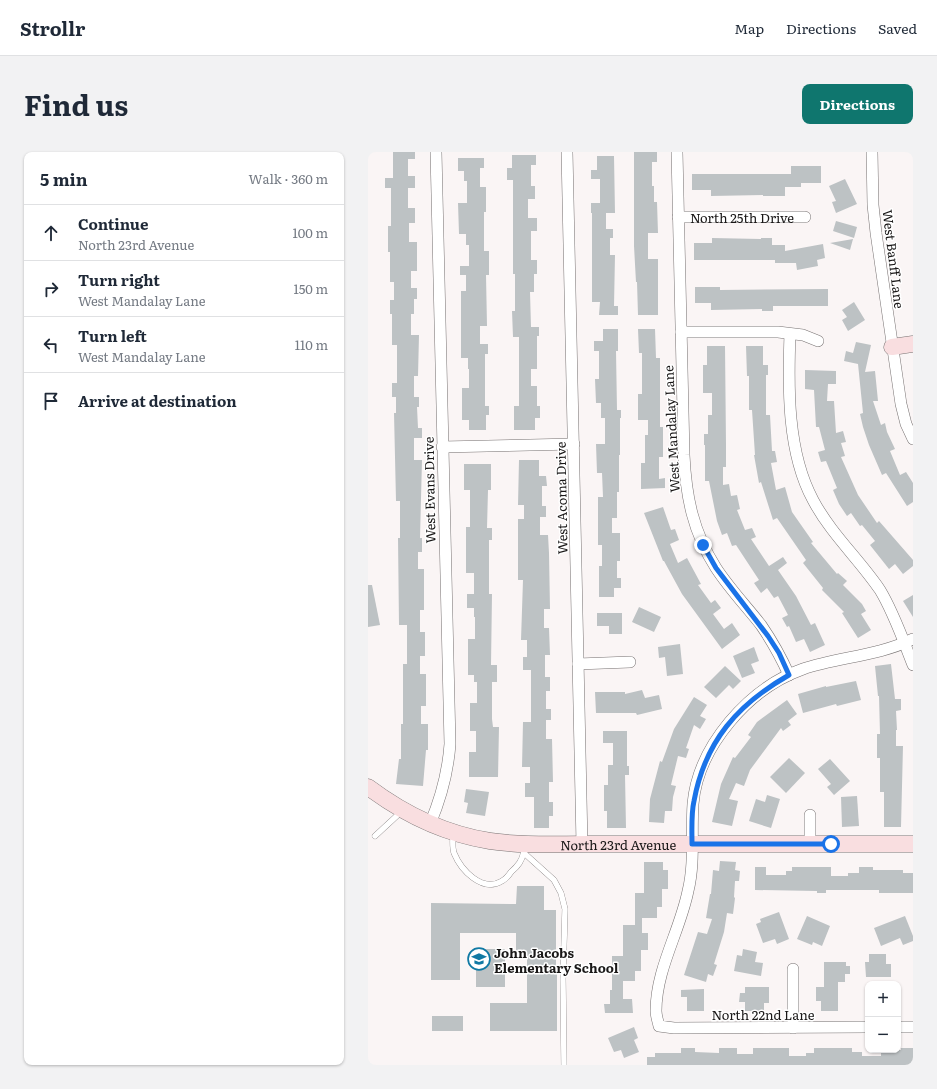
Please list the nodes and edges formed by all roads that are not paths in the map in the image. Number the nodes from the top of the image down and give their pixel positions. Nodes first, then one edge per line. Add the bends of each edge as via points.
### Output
1 (436, 152) edge
2 (567, 152) edge
3 (677, 152) edge
4 (872, 152) edge
5 (678, 217) junction
6 (805, 217) dead end
7 (681, 332) junction
8 (790, 334) junction
9 (818, 341) dead end
10 (913, 344) edge
11 (892, 347) junction
12 (913, 439) edge
13 (574, 444) junction
14 (442, 447) junction
15 (909, 641) edge
16 (630, 662) dead end
17 (578, 664) junction
18 (913, 665) edge
19 (789, 675) junction
20 (368, 787) edge
21 (403, 810) junction
22 (810, 815) dead end
23 (430, 824) junction
24 (453, 832) junction
25 (375, 836) dead end
26 (582, 844) junction
27 (692, 844) junction
28 (810, 844) junction
29 (913, 844) edge
30 (524, 848) junction
31 (793, 969) dead end
32 (865, 1027) edge
33 (901, 1027) edge
34 (913, 1027) edge
35 (794, 1028) junction
36 (564, 1065) edge

1 - 14 street, West Evans Drive
2 - 13 street, West Acoma Drive
3 - 5 street, West Mandalay Lane
4 - 11 street, West Banff Lane via 876,232
5 - 6 street, North 25th Drive
5 - 7 street, West Mandalay Lane
7 - 8 street
7 - 19 street, West Mandalay Lane via 684,472 688,502 703,545 716,568 768,636
8 - 9 street via 803,335
8 - 15 street via 790,412 800,470 813,500 833,532 879,590
10 - 11 street
11 - 12 street, West Banff Lane via 901,404
13 - 14 street
13 - 17 street, West Acoma Drive
14 - 23 street, West Evans Drive via 450,744 444,785
15 - 18 street
15 - 19 street via 867,654 819,664
16 - 17 street
17 - 26 street, West Acoma Drive
19 - 27 street via 742,708 715,743 705,761 693,802
20 - 21 street, North 23rd Avenue
21 - 23 street, North 23rd Avenue
21 - 25 lane
22 - 28 street
23 - 24 street, North 23rd Avenue
24 - 30 street, North 23rd Avenue
24 - 30 lane via 454,853 473,878 485,884 503,881 520,864
26 - 27 street, North 23rd Avenue
26 - 30 street, North 23rd Avenue
27 - 28 street, North 23rd Avenue
27 - 35 street, North 22nd Lane via 688,892 663,969 659,991 656,1012 659,1026
28 - 29 street, North 23rd Avenue
30 - 36 lane via 554,880 565,909
31 - 35 street
32 - 35 street, North 22nd Lane
33 - 34 street

